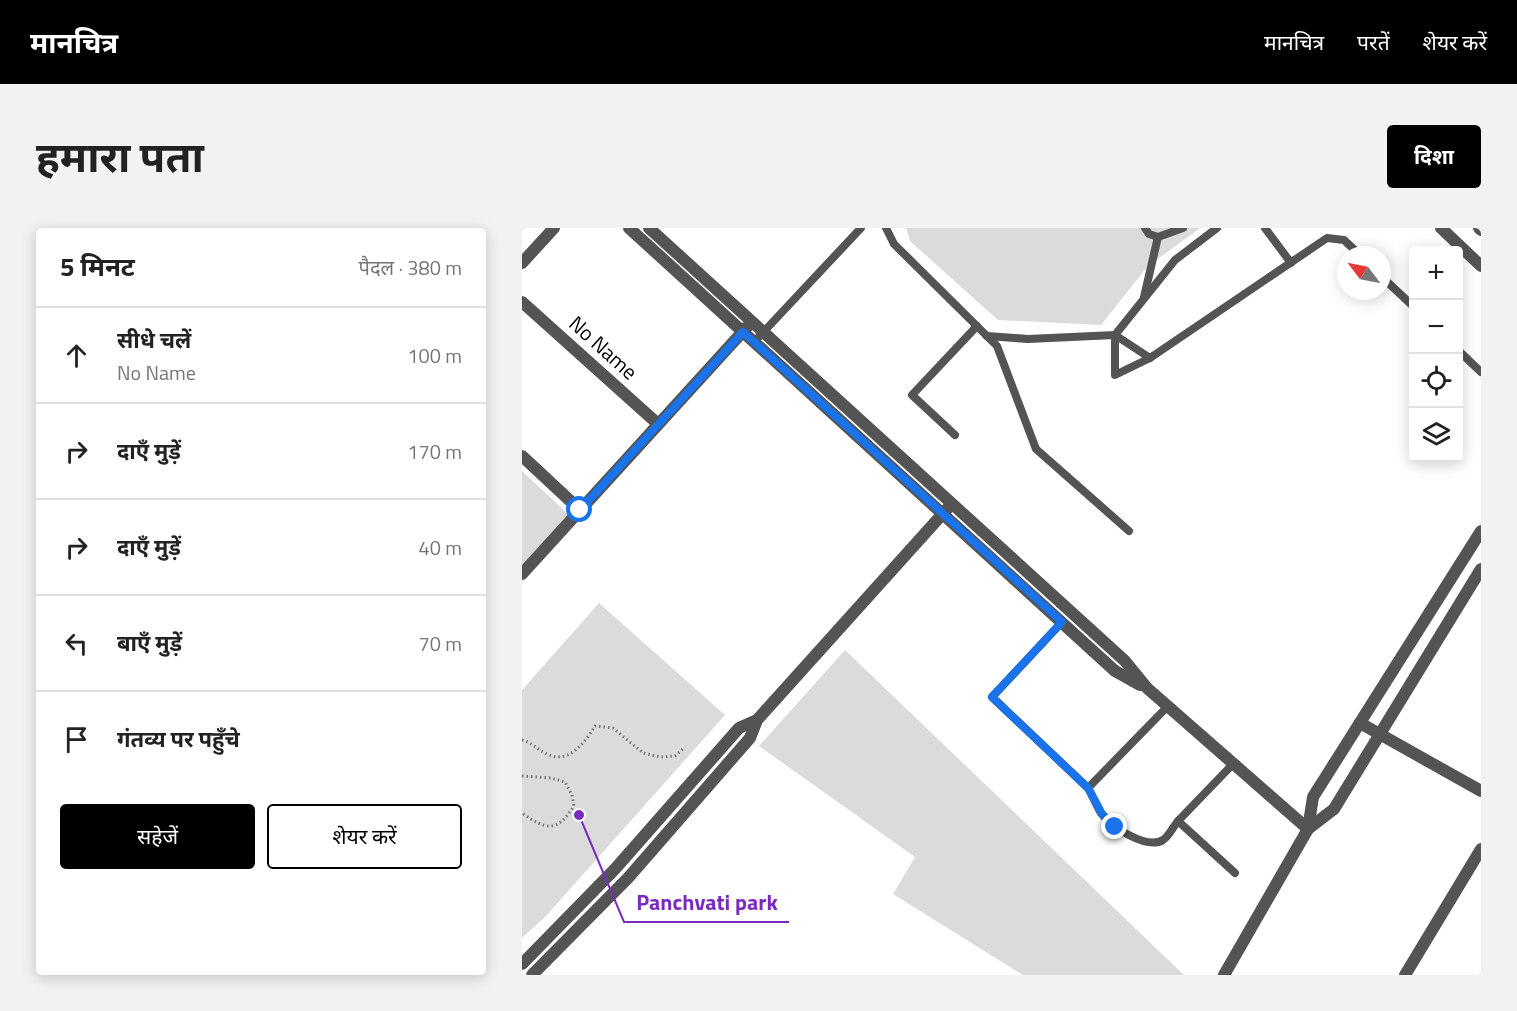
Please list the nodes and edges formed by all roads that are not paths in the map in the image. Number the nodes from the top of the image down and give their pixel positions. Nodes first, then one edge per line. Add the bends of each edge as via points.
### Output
1 (554, 228) edge
2 (629, 228) edge
3 (649, 228) edge
4 (861, 228) edge
5 (886, 228) edge
6 (1146, 228) edge
7 (1183, 228) edge
8 (1217, 228) edge
9 (1265, 228) edge
10 (1441, 228) edge
11 (1158, 237) junction
12 (1350, 246) edge
13 (522, 263) edge
14 (1291, 263) junction
15 (1481, 266) edge
16 (1391, 286) edge
17 (1143, 300) junction
18 (522, 302) edge
19 (1409, 303) edge
20 (752, 322) junction
21 (977, 326) junction
22 (743, 332) junction
23 (1115, 335) junction
24 (986, 336) junction
25 (759, 337) junction
26 (1462, 354) edge
27 (1150, 358) junction
28 (1481, 372) edge
29 (658, 424) junction
30 (955, 435) dead end
31 (522, 456) edge
32 (952, 504) junction
33 (580, 510) junction
34 (943, 514) junction
35 (1129, 531) dead end
36 (1481, 531) edge
37 (1481, 569) edge
38 (522, 574) edge
39 (1062, 622) junction
40 (1147, 688) junction
41 (1167, 707) junction
42 (757, 720) junction
43 (1360, 723) junction
44 (1380, 733) junction
45 (1233, 764) junction
46 (1088, 788) junction
47 (1481, 791) edge
48 (1178, 821) junction
49 (1308, 829) junction
50 (1481, 849) edge
51 (1235, 873) dead end
52 (522, 964) edge
53 (532, 975) edge
54 (1224, 975) edge
55 (1405, 975) edge

1 - 13 street
2 - 22 street
3 - 20 street
4 - 25 lane
5 - 21 lane via 894,244
6 - 11 lane
7 - 11 lane
8 - 17 lane via 1175,260
9 - 14 lane
10 - 15 street
11 - 17 lane
12 - 14 lane via 1344,240 1327,238
14 - 27 lane
16 - 19 lane
17 - 23 lane
18 - 29 street, No Name
20 - 22 street
20 - 25 street
21 - 24 lane
21 - 30 lane via 912,394
22 - 25 street
22 - 29 street
23 - 24 lane via 1028,339
23 - 27 lane
23 - 27 lane via 1115,375
24 - 35 lane via 997,346 1036,449
25 - 32 street
25 - 34 street
26 - 28 lane
29 - 33 street
31 - 33 street
32 - 34 street
32 - 40 street via 1125,661
33 - 38 street
34 - 39 street
34 - 42 street
36 - 43 street
37 - 44 street
39 - 40 street via 1115,671
39 - 46 lane via 992,697
40 - 41 street
41 - 45 street
41 - 46 lane
42 - 52 street via 739,728 615,869
42 - 53 street via 750,738 628,878
43 - 44 street
43 - 49 street via 1314,797
44 - 47 street
44 - 49 street via 1334,808
45 - 48 lane
45 - 49 street
46 - 48 lane via 1102,814 1131,837 1156,843 1165,839
48 - 51 lane
49 - 54 street
50 - 55 street

